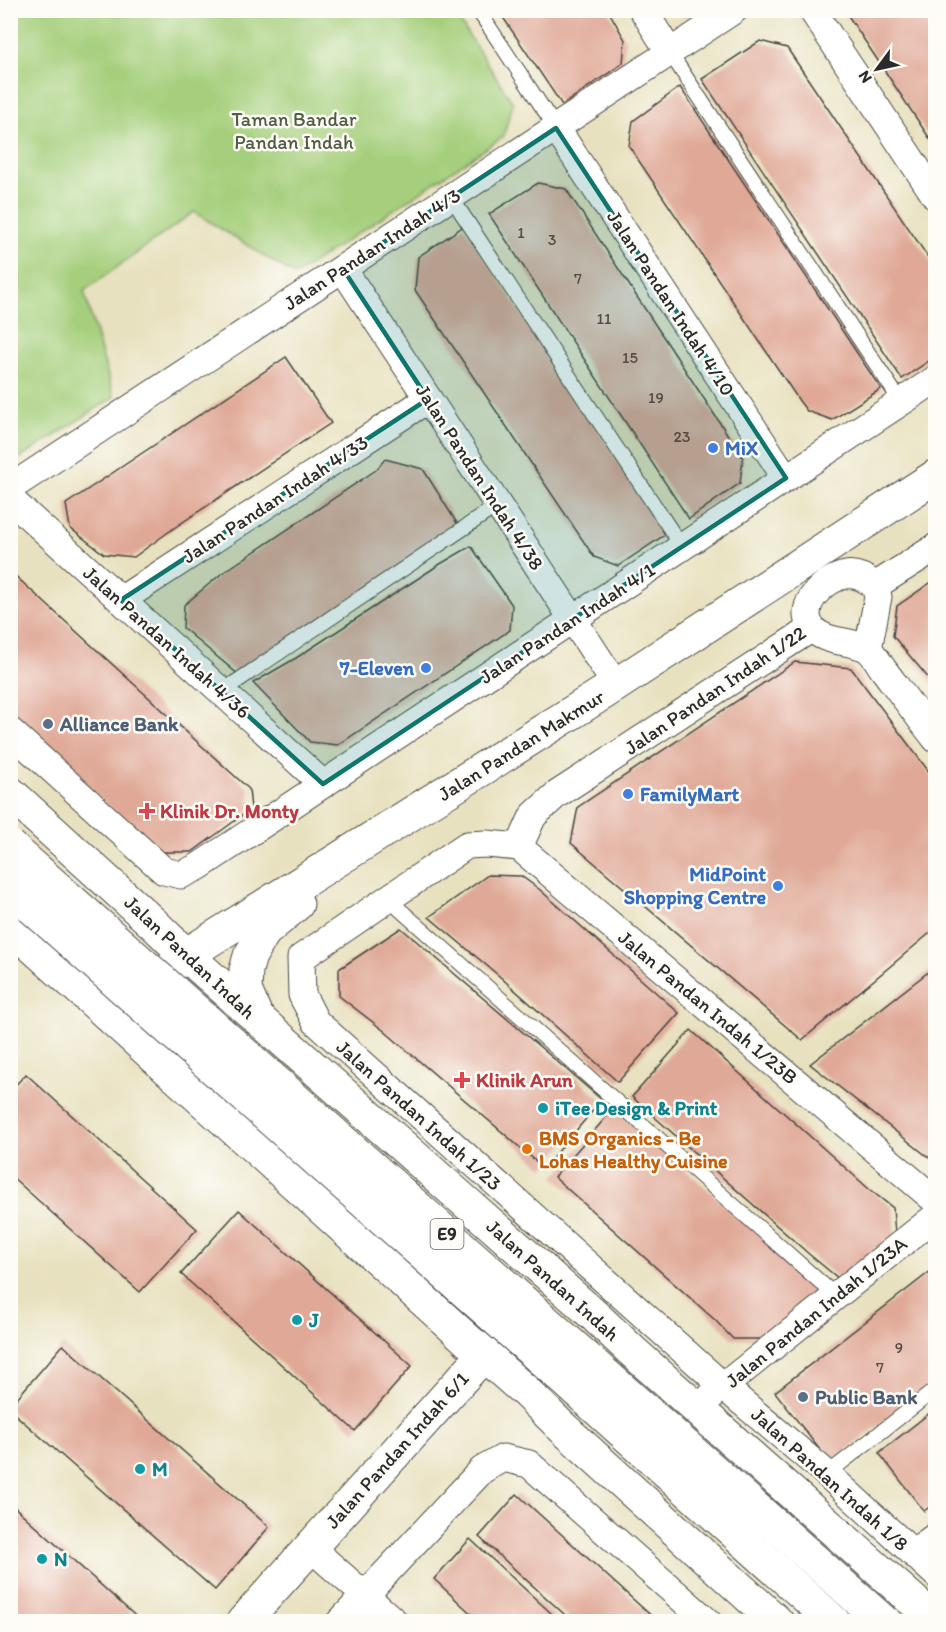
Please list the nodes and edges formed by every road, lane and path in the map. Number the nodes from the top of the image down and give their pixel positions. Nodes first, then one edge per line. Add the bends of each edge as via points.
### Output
1 (478, 10) edge
2 (643, 10) edge
3 (734, 10) edge
4 (812, 10) edge
5 (670, 52) junction
6 (556, 128) junction
7 (451, 197) junction
8 (936, 197) edge
9 (343, 268) junction
10 (936, 380) edge
11 (428, 399) junction
12 (901, 402) junction
13 (936, 476) edge
14 (786, 478) junction
15 (10, 488) edge
16 (10, 499) edge
17 (498, 505) junction
18 (682, 547) junction
19 (936, 547) edge
20 (818, 571) junction
21 (875, 586) junction
22 (121, 600) junction
23 (573, 619) junction
24 (812, 628) junction
25 (868, 649) junction
26 (616, 686) junction
27 (221, 692) junction
28 (10, 731) edge
29 (936, 739) edge
30 (323, 784) junction
31 (10, 793) edge
32 (40, 819) junction
33 (388, 828) junction
34 (10, 846) edge
35 (519, 847) junction
36 (10, 888) edge
37 (10, 893) edge
38 (388, 899) junction
39 (10, 927) edge
40 (186, 956) junction
41 (110, 1017) junction
42 (257, 1018) junction
43 (936, 1201) edge
44 (936, 1216) edge
45 (554, 1280) junction
46 (836, 1296) junction
47 (632, 1351) junction
48 (483, 1354) junction
49 (723, 1386) junction
50 (936, 1389) edge
51 (697, 1407) junction
52 (564, 1429) junction
53 (827, 1474) junction
54 (936, 1536) edge
55 (310, 1547) junction
56 (913, 1553) junction
57 (936, 1574) edge
58 (365, 1594) junction
59 (936, 1621) edge
60 (243, 1622) edge
61 (340, 1622) edge
62 (395, 1622) edge
63 (708, 1622) edge
64 (777, 1622) edge
65 (834, 1622) edge
66 (884, 1622) edge

1 - 6 lane
2 - 5 street
3 - 5 street, Jalan Pandan Indah 4/3
4 - 8 street
5 - 6 street, Jalan Pandan Indah 4/3
5 - 12 lane
6 - 7 street, Jalan Pandan Indah 4/3
6 - 14 street, Jalan Pandan Indah 4/10
7 - 9 street, Jalan Pandan Indah 4/3
7 - 18 lane
9 - 11 street, Jalan Pandan Indah 4/38
9 - 15 street, Jalan Pandan Indah 4/3
10 - 12 street, Jalan Pandan Indah 4/1
11 - 17 street, Jalan Pandan Indah 4/38
11 - 22 street, Jalan Pandan Indah 4/33
12 - 14 street, Jalan Pandan Indah 4/1
13 - 20 main road, Jalan Pandan Makmur
14 - 18 street, Jalan Pandan Indah 4/1
16 - 22 street, Jalan Pandan Indah 4/36
17 - 23 street, Jalan Pandan Indah 4/38
17 - 27 lane
18 - 23 street, Jalan Pandan Indah 4/1
19 - 21 street
20 - 21 street via 857,576
20 - 24 street, Jalan Pandan Indah 1/22 via 807,608
20 - 26 main road, Jalan Pandan Makmur
21 - 25 street via 878,597
22 - 27 street, Jalan Pandan Indah 4/36
23 - 26 street, Jalan Pandan Indah 4/38
23 - 30 street, Jalan Pandan Indah 4/1
24 - 25 street via 821,635
24 - 35 street, Jalan Pandan Indah 1/22 via 556,795 533,816
25 - 29 street
26 - 33 main road, Jalan Pandan Makmur
27 - 30 street, Jalan Pandan Indah 4/36
28 - 30 street, Jalan Pandan Indah 4/1 via 164,871 181,875
31 - 32 main road, Jalan Pandan Indah
32 - 37 main road via 45,847 39,865 29,880
32 - 40 main road, Jalan Pandan Indah
33 - 40 main road, Jalan Pandan Makmur
33 - 42 main road via 264,932 246,970 245,990
34 - 66 main road, E9, bridge
35 - 38 street, Jalan Pandan Indah 1/23 via 467,845
35 - 43 street, Jalan Pandan Indah 1/23B
36 - 65 main road, E9, bridge
38 - 46 lane
38 - 49 street, Jalan Pandan Indah 1/23 via 301,958 302,995 316,1023
39 - 41 main road
40 - 41 main road, Jalan Pandan Makmur
40 - 42 main road, Jalan Pandan Indah
41 - 48 main road
42 - 45 main road, Jalan Pandan Indah
44 - 46 street, Jalan Pandan Indah 1/23A
45 - 47 main road, Jalan Pandan Indah
45 - 48 main road, Jalan Pandan Indah 6/1
46 - 49 street, Jalan Pandan Indah 1/23A
47 - 51 main road, Jalan Pandan Indah
47 - 52 main road via 613,1347 590,1353 563,1381 556,1405
48 - 52 main road
48 - 55 main road, Jalan Pandan Indah 6/1
49 - 51 street, Jalan Pandan Indah 1/23A
49 - 53 street, Jalan Pandan Indah 1/8
50 - 53 lane
51 - 59 main road, Jalan Pandan Indah
52 - 64 main road
53 - 56 street, Jalan Pandan Indah 1/8
54 - 56 street
55 - 58 street
55 - 60 main road, Jalan Pandan Indah 6/1
56 - 57 street, Jalan Pandan Indah 1/8
58 - 61 street
58 - 62 street
58 - 63 street via 482,1470 503,1458 529,1464

